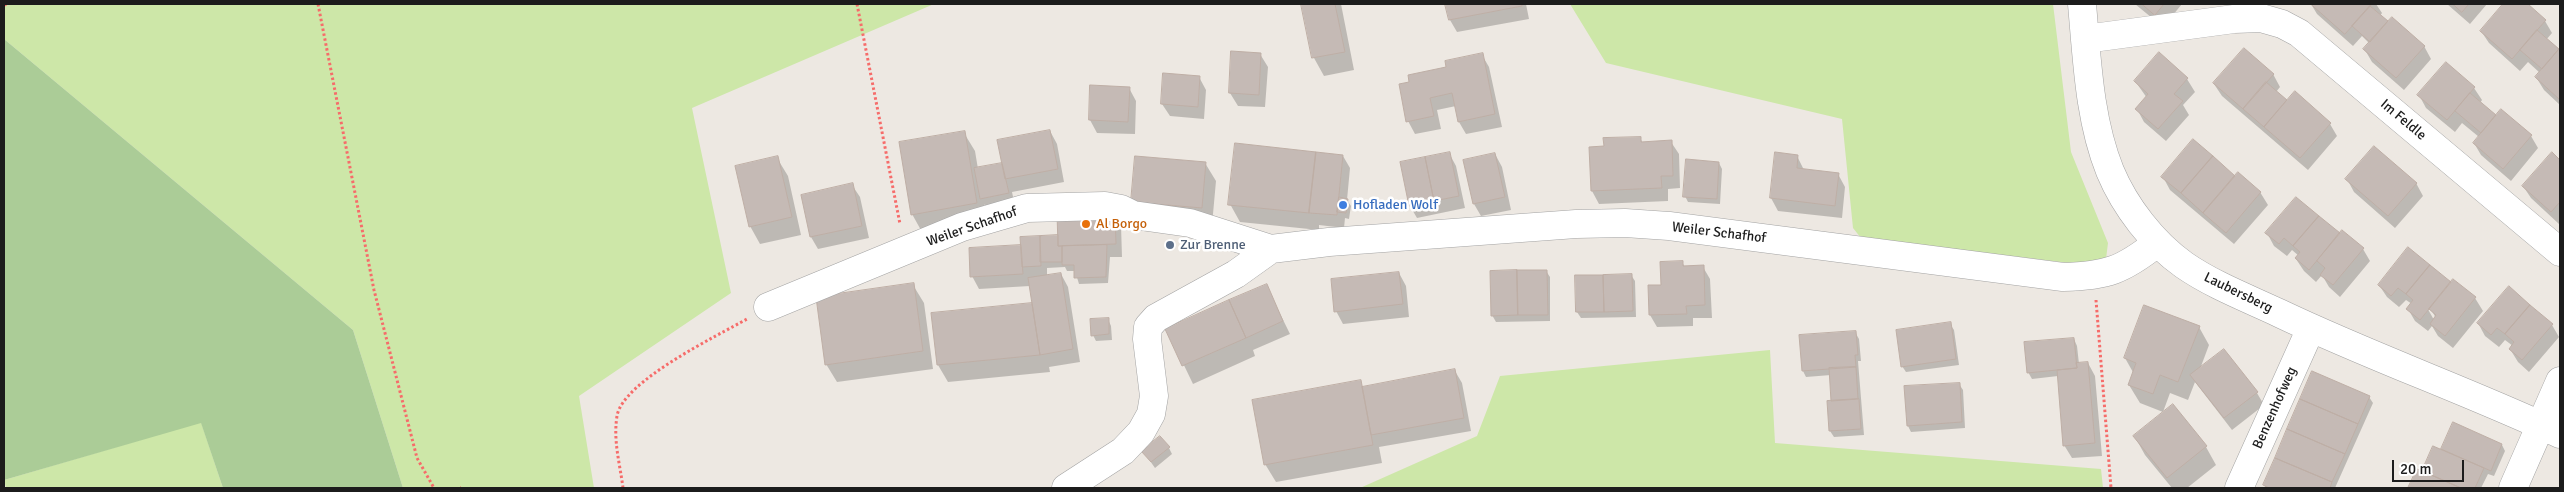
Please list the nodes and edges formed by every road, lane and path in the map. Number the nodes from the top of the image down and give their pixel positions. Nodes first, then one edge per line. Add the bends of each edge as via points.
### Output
1 (8, 4) edge
2 (318, 4) edge
3 (857, 4) edge
4 (2082, 4) edge
5 (4, 5) edge
6 (2233, 11) edge
7 (2085, 39) junction
8 (2158, 243) junction
9 (1271, 249) junction
10 (905, 252) junction
11 (2560, 252) edge
12 (2094, 277) junction
13 (768, 307) joint
14 (2311, 328) junction
15 (2560, 381) edge
16 (2551, 430) edge
17 (434, 488) edge
18 (623, 488) edge
19 (1066, 488) edge
20 (2111, 488) edge
21 (2239, 488) edge
22 (2513, 488) edge

1 - 5 path
2 - 17 path via 374,290 417,458
3 - 10 path
4 - 7 street, Laubersberg
6 - 7 street, Im Feldle
6 - 11 street, Im Feldle via 2282,24 2299,33
7 - 8 street, Laubersberg via 2097,128 2110,172 2131,209
8 - 12 street, Weiler Schafhof via 2137,259
8 - 14 street, Laubersberg via 2184,265 2216,283
9 - 10 street, Weiler Schafhof via 1190,223 1133,215 1105,206 1027,208 962,227
9 - 12 street, Weiler Schafhof via 1347,240 1625,223 1670,226 2063,278
9 - 19 street, Weiler Schafhof via 1236,274 1152,322 1147,339 1154,396 1151,414 1141,432 1123,452
10 - 13 street, Weiler Schafhof
12 - 20 path
13 - 18 path via 667,364 628,393 617,413 614,436
14 - 16 street, Laubersberg
14 - 21 street, Benzenhofweg
15 - 16 street
16 - 22 street

